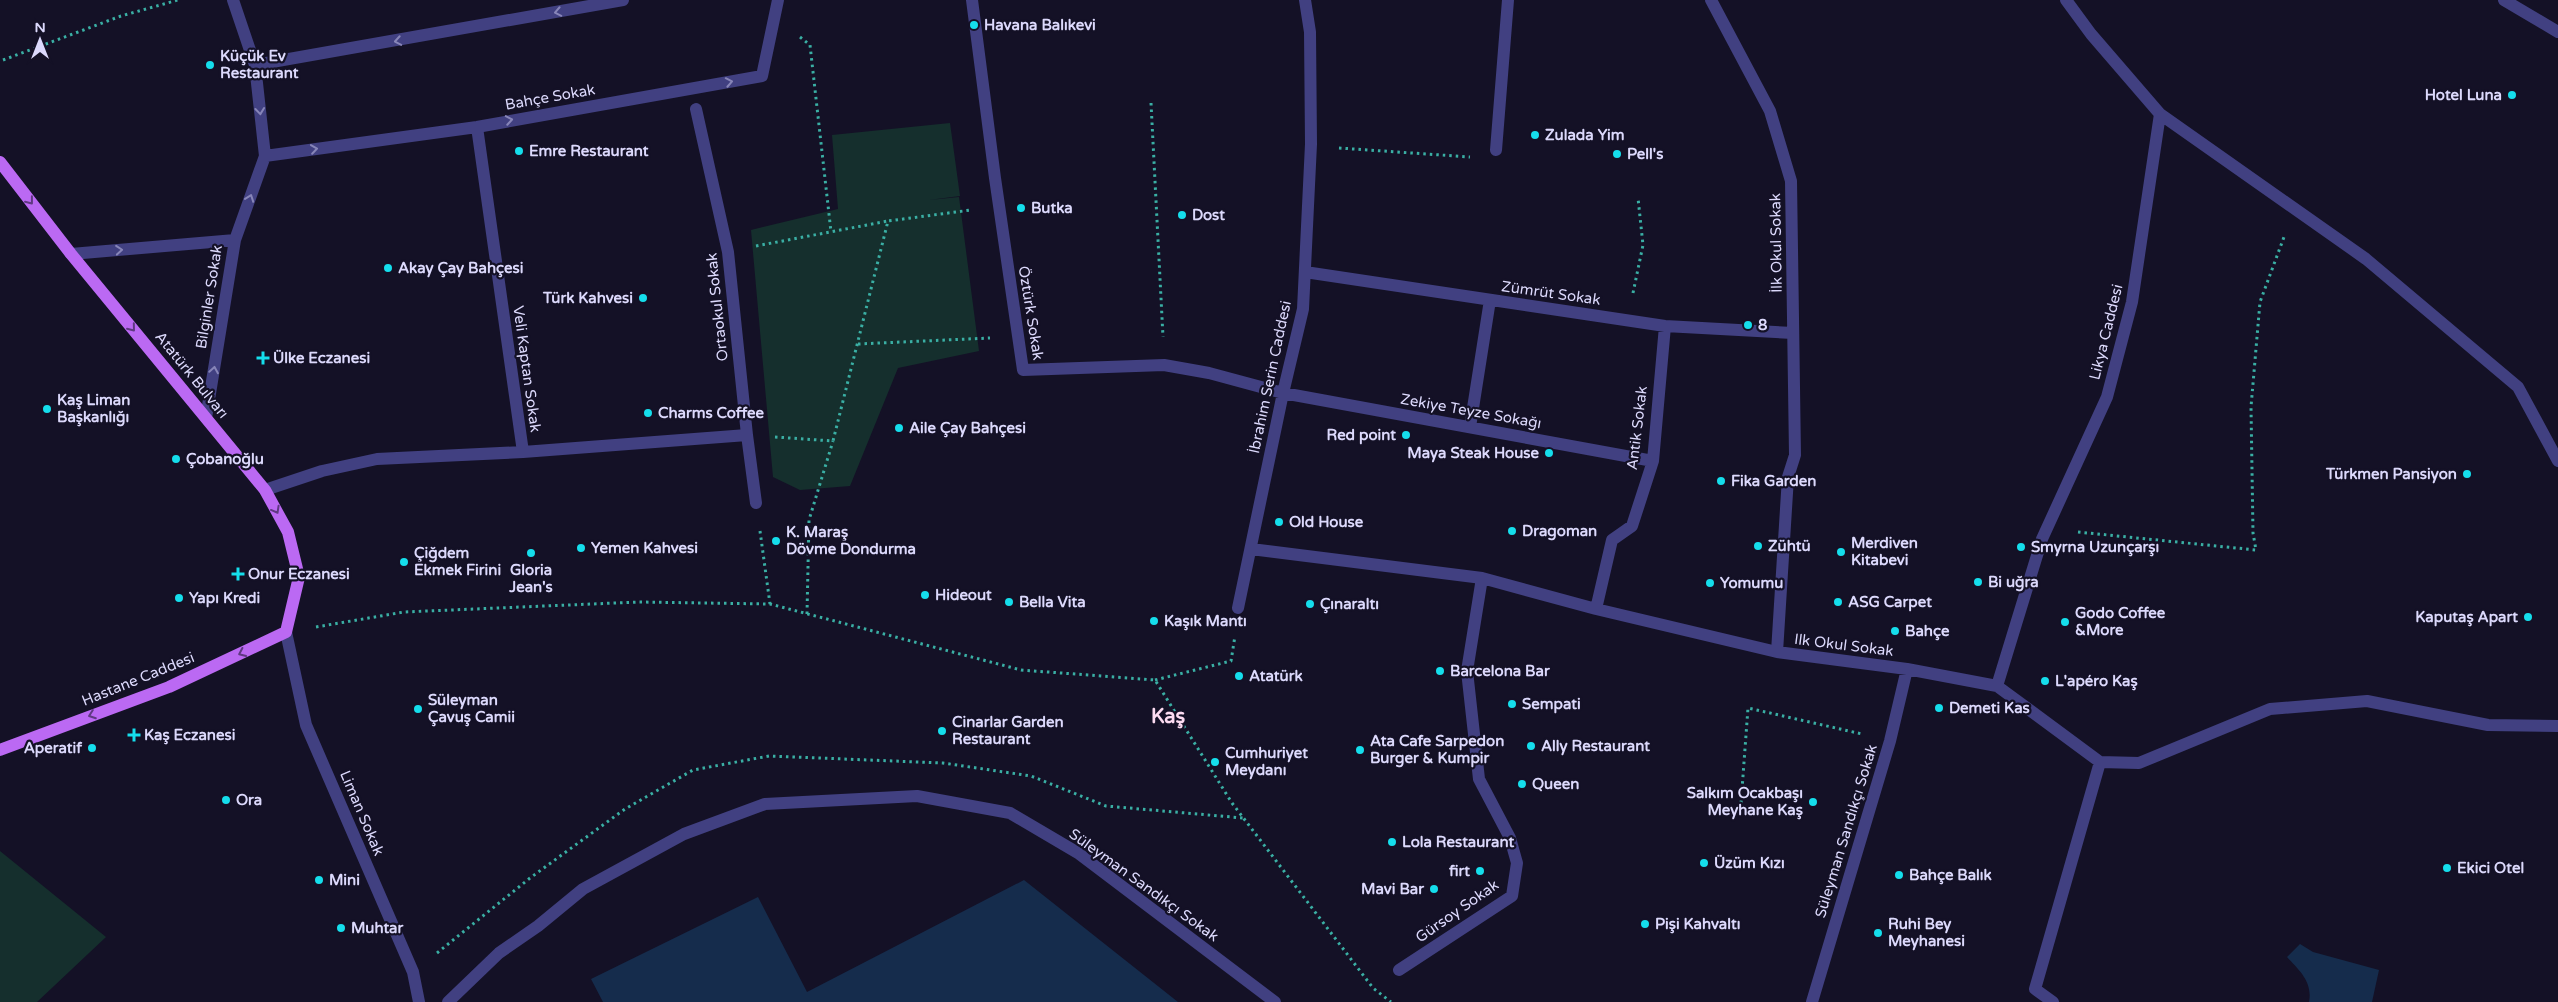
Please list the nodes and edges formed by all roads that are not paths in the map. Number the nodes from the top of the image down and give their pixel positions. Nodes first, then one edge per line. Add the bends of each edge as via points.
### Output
1 (233, 0) edge
2 (623, 0) edge
3 (778, 0) edge
4 (972, 0) edge
5 (1305, 0) edge
6 (1508, 0) edge
7 (1710, 0) edge
8 (2066, 0) edge
9 (2504, 0) edge
10 (2558, 32) edge
11 (255, 66) junction
12 (696, 109) dead end
13 (2160, 114) junction
14 (476, 127) junction
15 (1496, 150) road end
16 (265, 156) junction
17 (0, 162) edge
18 (235, 240) junction
19 (71, 254) junction
20 (1305, 272) junction
21 (1490, 300) junction
22 (1665, 326) junction
23 (1794, 333) junction
24 (1283, 393) junction
25 (206, 418) junction
26 (1470, 427) junction
27 (747, 435) junction
28 (523, 452) junction
29 (1653, 461) junction
30 (2558, 461) edge
31 (265, 490) junction
32 (756, 503) road end
33 (1251, 549) junction
34 (1482, 578) junction
35 (1238, 608) road end
36 (1596, 609) junction
37 (286, 632) junction
38 (1777, 652) junction
39 (1907, 669) junction
40 (1998, 686) junction
41 (2558, 726) edge
42 (0, 750) edge
43 (2100, 762) junction
44 (1399, 970) dead end
45 (419, 1002) edge
46 (448, 1002) edge
47 (1275, 1002) edge
48 (1812, 1002) edge
49 (2053, 1002) edge

1 - 11 street, Bilginler Sokak
2 -> 11 street
14 -> 3 street, Bahçe Sokak via 762,76
4 - 24 street, Öztürk Sokak via 1023,370 1164,365 1209,373
5 - 20 street, İbrahim Serin Caddesi via 1310,32 1311,144
6 - 15 street
7 - 23 street, İlk Okul Sokak via 1770,112 1791,181
8 - 13 street
9 - 10 street
11 -> 16 street, Bilginler Sokak
12 - 27 street, Ortaokul Sokak via 728,252
13 - 30 street via 2366,259 2518,387
13 - 40 street, Likya Caddesi via 2132,302 2107,397 2047,528
16 -> 14 street, Bahçe Sokak
14 - 28 street, Veli Kaptan Sokak
18 -> 16 street, Bilginler Sokak
17 -> 19 main road, Atatürk Bulvarı
19 -> 18 street, Bilginler Sokak
25 -> 18 street, Bilginler Sokak
19 -> 25 main road, Atatürk Bulvarı
20 - 21 street, Zümrüt Sokak
20 - 24 street, İbrahim Serin Caddesi via 1303,309
21 - 22 street, Zümrüt Sokak
21 - 26 street
22 - 23 street, Zümrüt Sokak
22 - 29 street, Antik Sokak
23 - 38 street, İlk Okul Sokak via 1795,455 1788,477
24 - 26 street, Zekiye Teyze Sokağı
24 - 33 street, İbrahim Serin Caddesi
25 - 31 main road, Atatürk Bulvarı
26 - 29 street, Zekiye Teyze Sokağı
27 - 28 street, Veli Kaptan Sokak
27 - 32 street, Ortaokul Sokak
28 - 31 street via 377,459 322,471
29 - 36 street, Antik Sokak via 1632,526 1612,540
31 -> 37 main road, Atatürk Bulvarı via 288,532 299,577
33 - 34 street, Ilk Okul Sokak
33 - 35 street, İbrahim Serin Caddesi
34 - 36 street, Ilk Okul Sokak
34 - 44 street, Gürsoy Sokak via 1468,671 1479,779 1510,838 1517,863 1512,896
36 - 38 street, Ilk Okul Sokak
37 -> 42 main road, Hastane Caddesi via 169,687
37 - 45 street, Liman Sokak via 306,725 413,972
38 - 39 street, Ilk Okul Sokak
39 - 40 street, Ilk Okul Sokak
39 - 48 street, Süleyman Sandıkçı Sokak via 1890,741
40 - 43 street
41 - 43 street via 2488,725 2367,700 2270,709 2139,763
43 - 49 street via 2035,989
46 - 47 street, Süleyman Sandıkçı Sokak via 499,953 583,889 684,834 765,804 917,796 1010,813 1078,853

